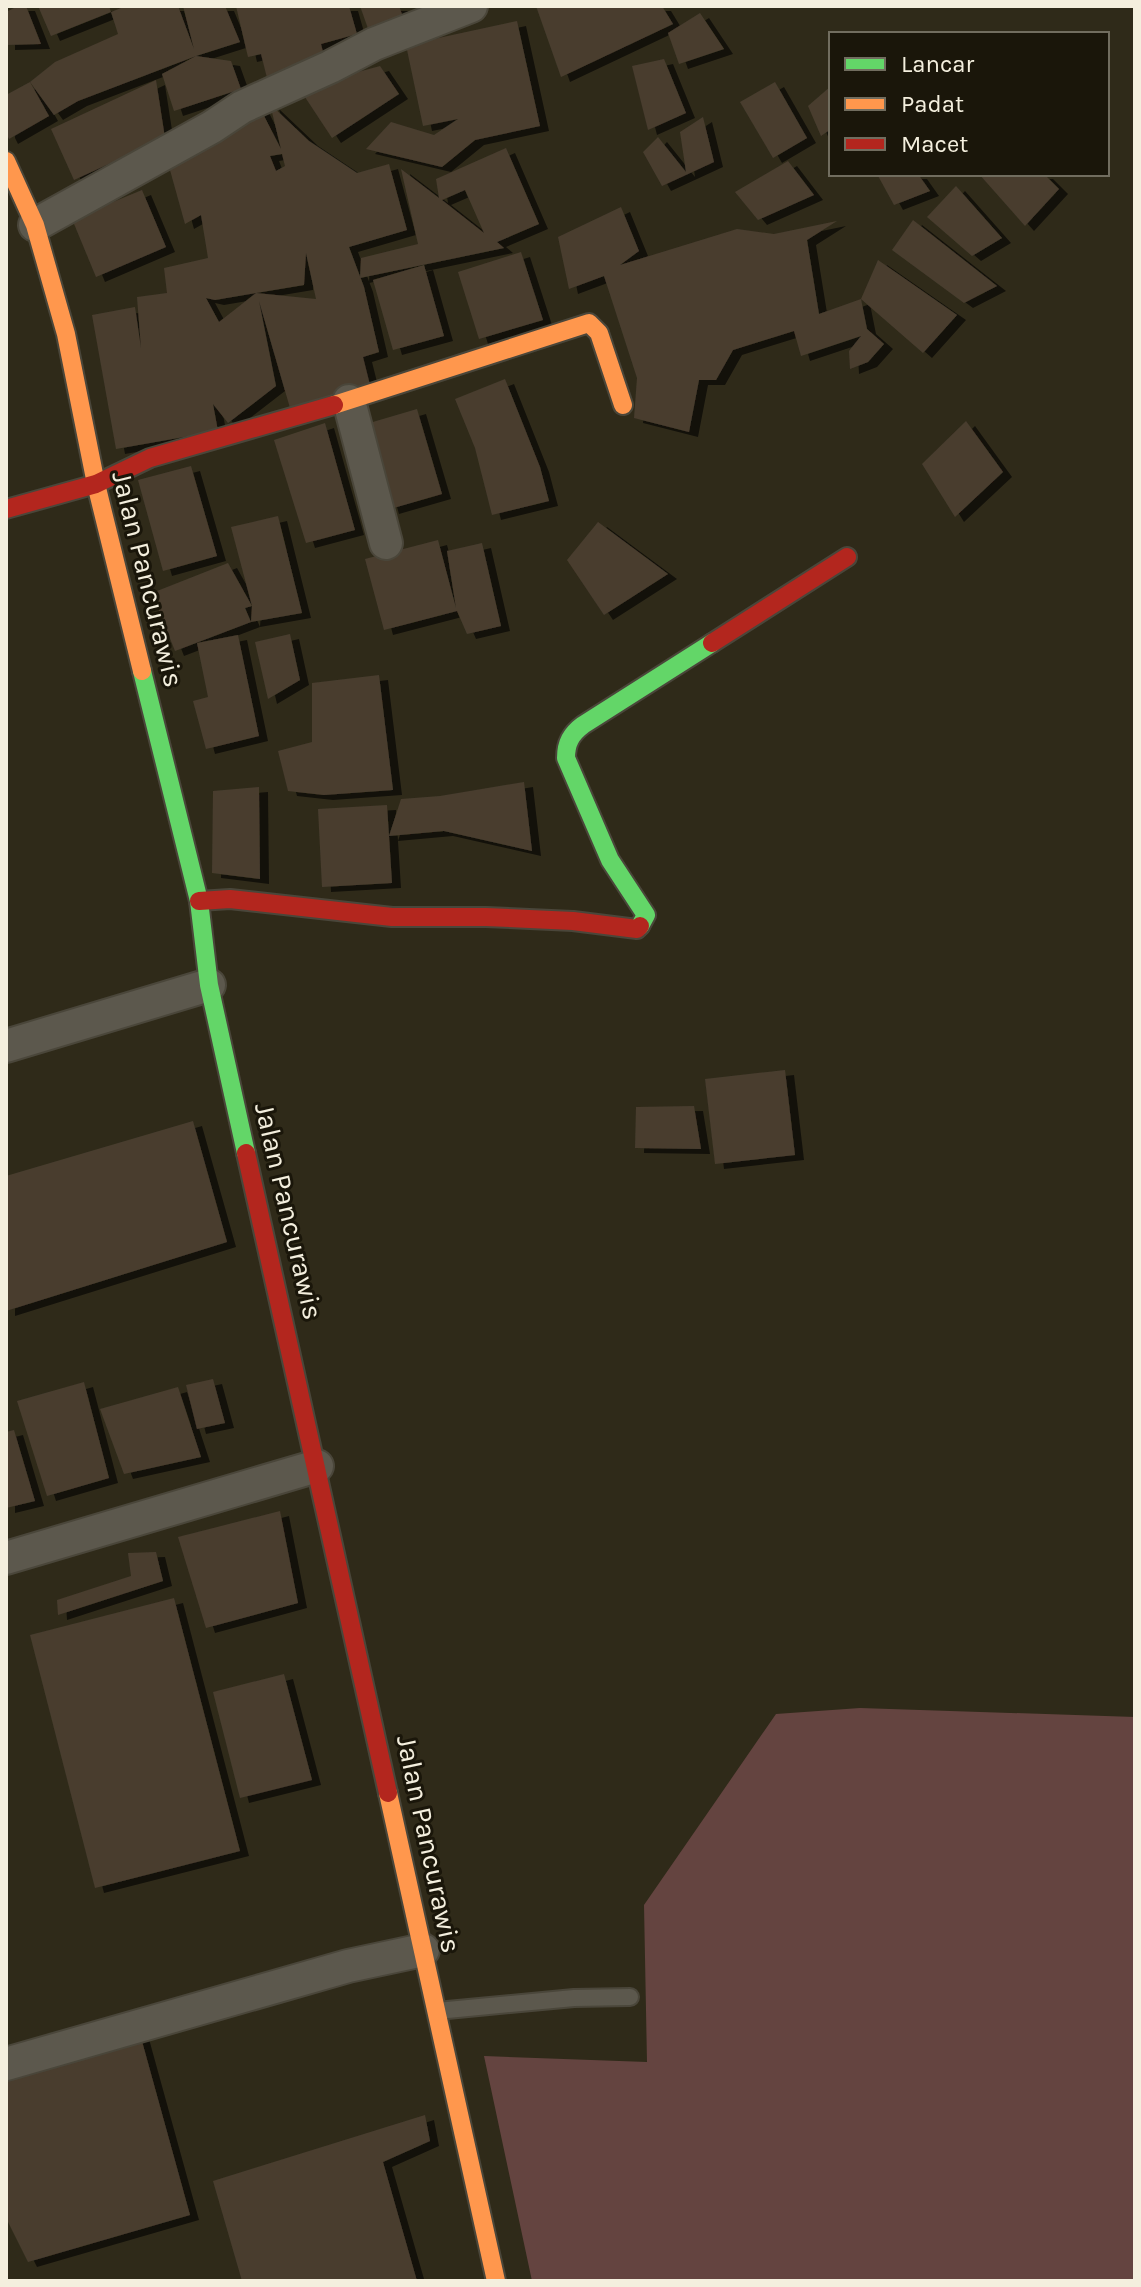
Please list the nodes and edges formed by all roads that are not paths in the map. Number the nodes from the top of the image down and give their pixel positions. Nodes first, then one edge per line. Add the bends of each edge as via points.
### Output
1 (471, 6) edge
2 (6, 161) edge
3 (35, 225) junction
4 (349, 401) junction
5 (623, 405) dead end
6 (96, 484) junction
7 (6, 509) edge
8 (386, 543) dead end
9 (847, 557) dead end
10 (199, 901) junction
11 (209, 985) junction
12 (6, 1046) edge
13 (317, 1466) junction
14 (6, 1558) edge
15 (423, 1950) junction
16 (630, 1997) dead end
17 (437, 2011) junction
18 (6, 2064) edge
19 (496, 2281) edge

1 - 3 street via 374,44 242,107
2 - 3 street, Jalan Pancurawis
3 - 6 street, Jalan Pancurawis via 66,334
4 - 5 street via 589,323 599,333
4 - 6 street via 150,458
4 - 8 street
6 - 7 street
6 - 10 street, Jalan Pancurawis
9 - 10 street via 566,741 566,758 617,875 646,915 637,929
10 - 11 street, Jalan Pancurawis
11 - 12 street
11 - 13 street, Jalan Pancurawis
13 - 14 street
13 - 15 street, Jalan Pancurawis
15 - 17 street, Jalan Pancurawis
15 - 18 street via 348,1966
16 - 17 lane
17 - 19 street, Jalan Pancurawis

